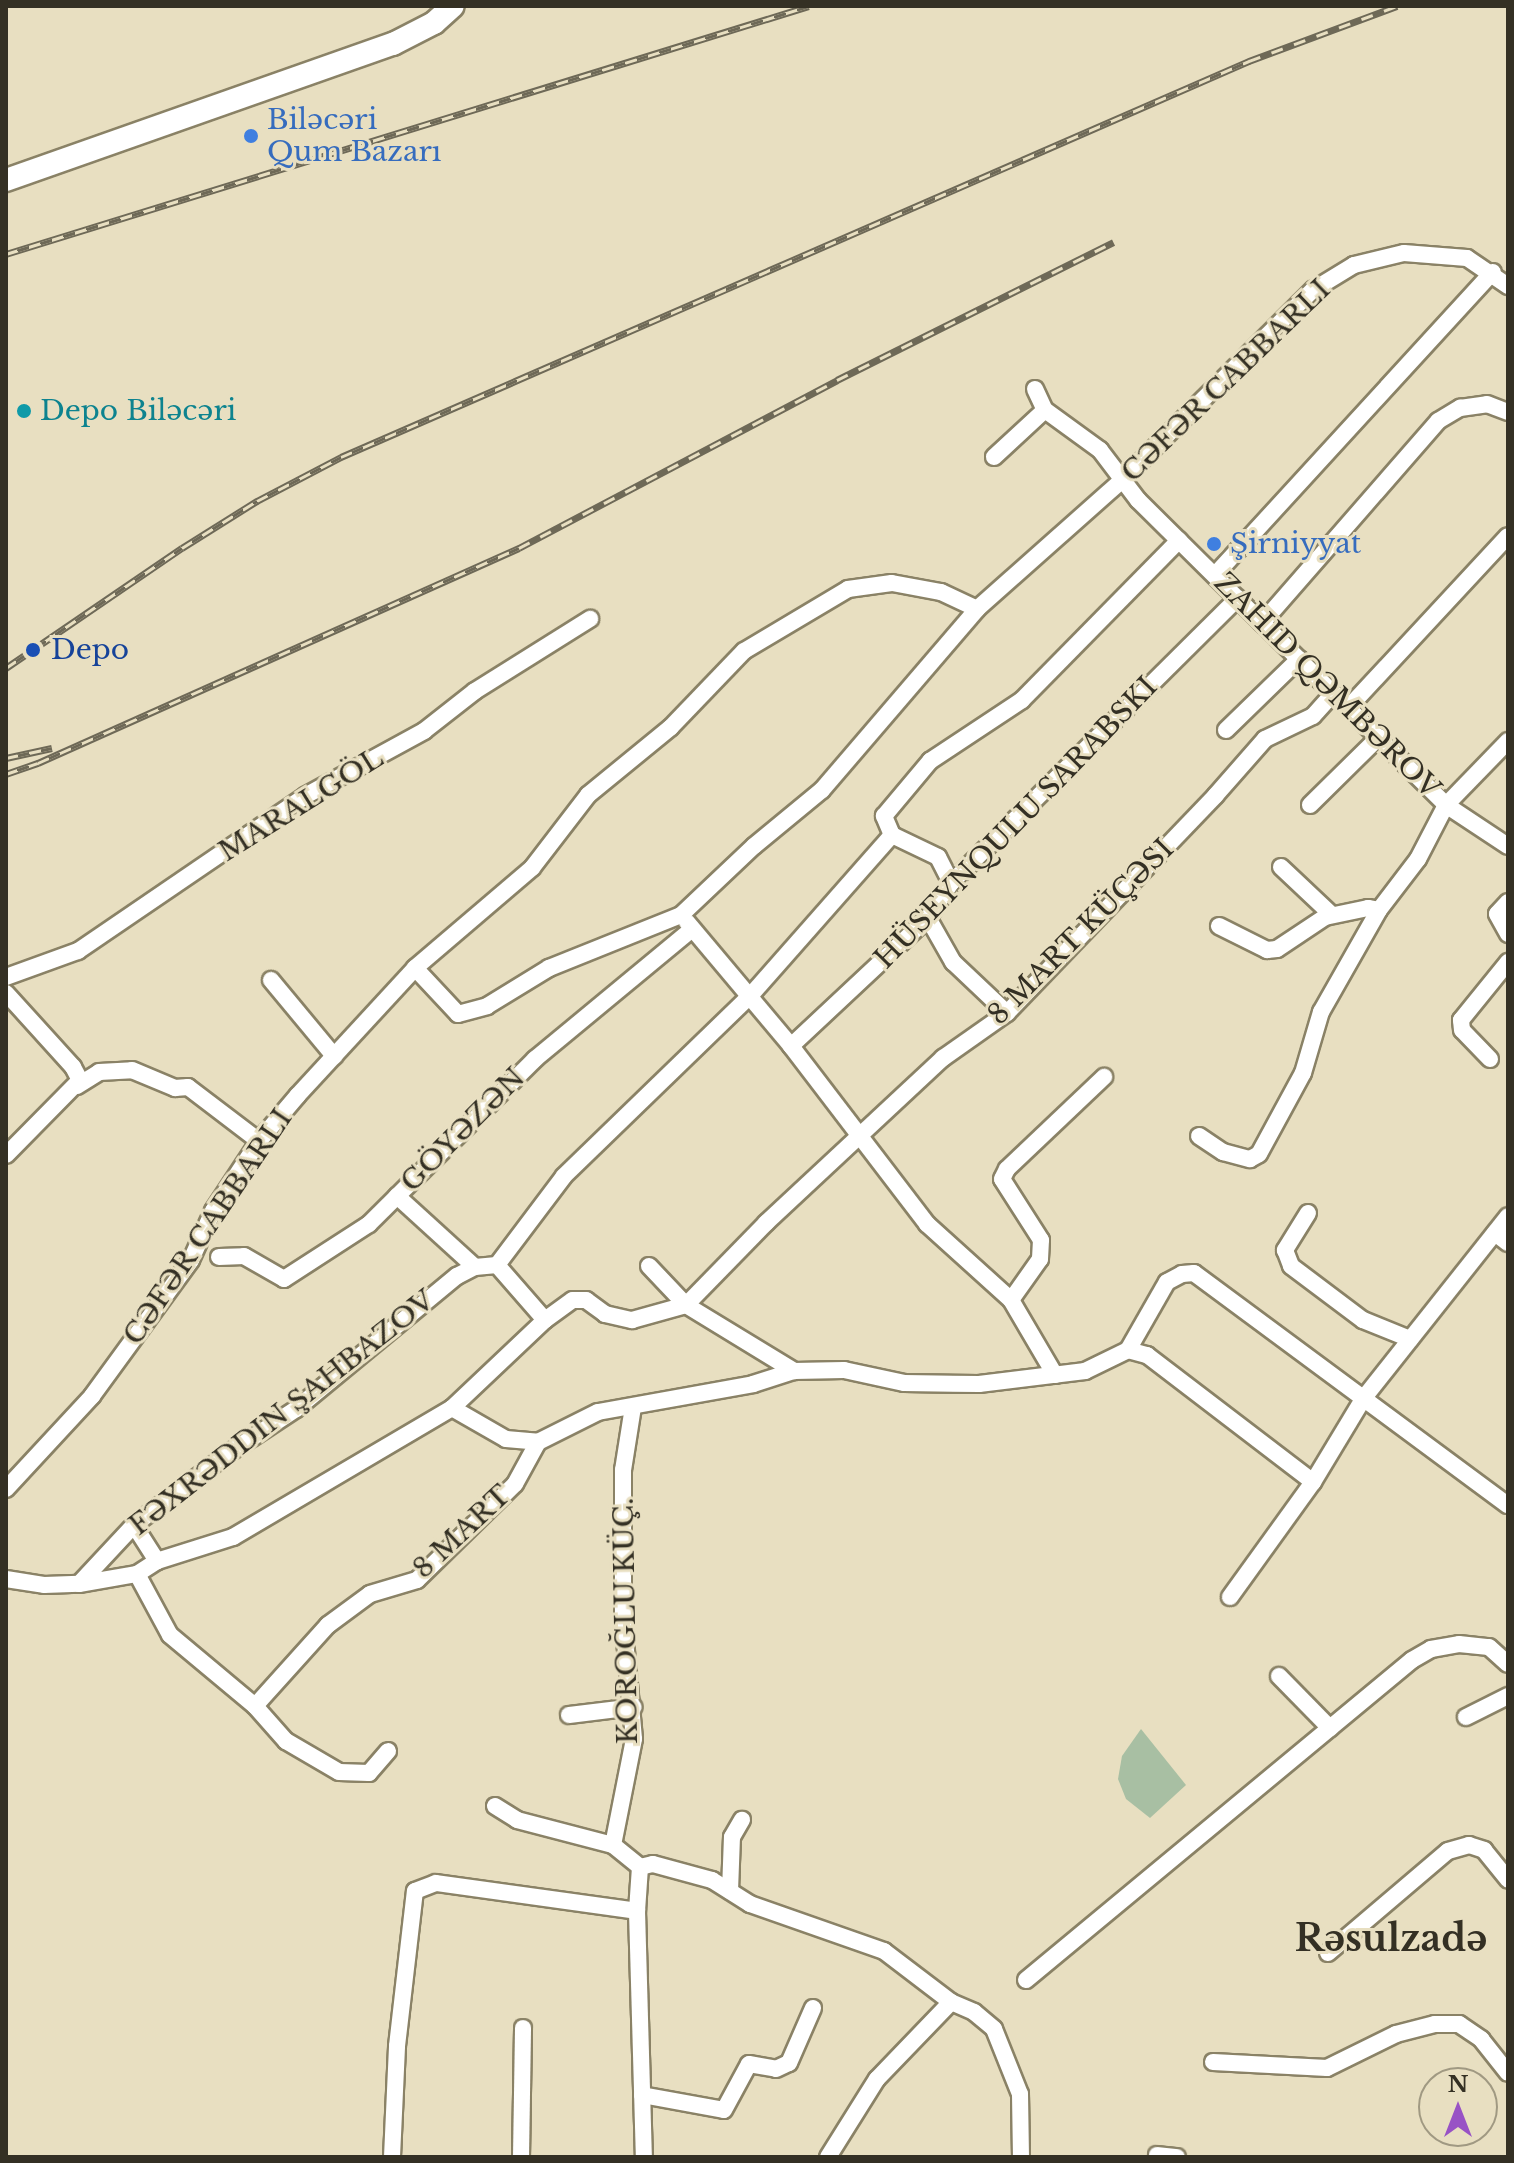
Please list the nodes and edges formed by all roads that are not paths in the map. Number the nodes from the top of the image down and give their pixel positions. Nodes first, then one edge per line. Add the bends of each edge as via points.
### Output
1 (453, 6) edge
2 (6, 180) edge
3 (1493, 272) junction
4 (1508, 286) edge
5 (1035, 389) dead end
6 (1045, 410) junction
7 (1508, 412) edge
8 (994, 457) dead end
9 (1121, 481) junction
10 (1508, 536) edge
11 (1179, 540) junction
12 (1215, 575) junction
13 (1238, 598) junction
14 (977, 609) junction
15 (590, 619) dead end
16 (1262, 623) junction
17 (1299, 659) junction
18 (1334, 693) junction
19 (1349, 707) junction
20 (1226, 730) dead end
21 (1379, 737) junction
22 (1508, 741) edge
23 (1310, 805) dead end
24 (1446, 805) junction
25 (892, 835) junction
26 (1508, 846) edge
27 (1281, 867) dead end
28 (951, 883) junction
29 (1508, 902) edge
30 (1379, 910) junction
31 (681, 915) junction
32 (1332, 915) junction
33 (928, 918) junction
34 (1219, 926) dead end
35 (692, 929) junction
36 (1508, 934) edge
37 (1508, 962) edge
38 (415, 968) junction
39 (6, 977) edge
40 (271, 980) dead end
41 (6, 993) edge
42 (750, 996) junction
43 (1007, 1013) junction
44 (791, 1046) junction
45 (334, 1056) junction
46 (1490, 1059) dead end
47 (1104, 1077) dead end
48 (77, 1086) junction
49 (858, 1136) junction
50 (1199, 1136) dead end
51 (259, 1141) junction
52 (6, 1155) edge
53 (397, 1196) junction
54 (1308, 1213) dead end
55 (1508, 1216) edge
56 (1501, 1238) edge
57 (219, 1257) dead end
58 (497, 1265) junction
59 (649, 1266) dead end
60 (475, 1267) junction
61 (1011, 1300) junction
62 (686, 1305) junction
63 (545, 1320) junction
64 (1410, 1339) junction
65 (1128, 1350) junction
66 (794, 1371) junction
67 (1055, 1375) junction
68 (1363, 1399) junction
69 (633, 1407) junction
70 (452, 1408) junction
71 (538, 1442) junction
72 (1313, 1482) junction
73 (6, 1489) edge
74 (1508, 1505) edge
75 (134, 1525) junction
76 (157, 1561) junction
77 (137, 1574) junction
78 (6, 1579) edge
79 (79, 1584) junction
80 (1230, 1597) dead end
81 (1508, 1664) edge
82 (1279, 1676) dead end
83 (1508, 1696) edge
84 (255, 1706) junction
85 (634, 1707) junction
86 (569, 1715) dead end
87 (1466, 1717) dead end
88 (1330, 1728) junction
89 (388, 1751) dead end
90 (495, 1806) dead end
91 (742, 1820) dead end
92 (613, 1845) junction
93 (640, 1867) junction
94 (1508, 1880) edge
95 (730, 1891) junction
96 (637, 1911) junction
97 (1328, 1953) dead end
98 (1026, 1980) dead end
99 (951, 2002) junction
100 (813, 2008) dead end
101 (523, 2028) dead end
102 (1213, 2062) dead end
103 (1508, 2073) edge
104 (642, 2095) junction
105 (1157, 2155) edge
106 (392, 2157) edge
107 (521, 2157) edge
108 (644, 2157) edge
109 (828, 2157) edge
110 (1021, 2157) edge
111 (1177, 2157) edge

1 - 2 main road via 434,23 393,44
3 - 4 street
3 - 9 street via 1467,258 1404,253 1354,265 1313,290
3 - 12 street
5 - 6 street
6 - 8 street
6 - 9 street, ZAHID QƏMBƏROV via 1090,441
7 - 16 street via 1487,404 1460,408 1438,421
9 - 11 street, ZAHID QƏMBƏROV
9 - 14 street
10 - 19 street
11 - 12 street, ZAHID QƏMBƏROV
11 - 25 street via 1022,700 930,761 884,816
12 - 13 street, ZAHID QƏMBƏROV
13 - 16 street, ZAHID QƏMBƏROV
13 - 28 street, HÜSEYNQULU SARABSKI
14 - 31 street via 822,790
14 - 38 street via 941,592 892,583 848,589 744,651 671,727 588,795 532,868
15 - 39 street, MARALGÖL via 475,691 424,731 305,796 78,951
16 - 17 street, ZAHID QƏMBƏROV
17 - 18 street, ZAHID QƏMBƏROV
17 - 20 street
18 - 19 street, ZAHID QƏMBƏROV
18 - 43 street, 8 MART KÜÇƏSI via 1313,716 1265,739
19 - 21 street, ZAHID QƏMBƏROV
21 - 23 street
21 - 24 street, ZAHID QƏMBƏROV
22 - 24 street
24 - 26 street, ZAHID QƏMBƏROV
24 - 30 street via 1418,859
25 - 28 street via 938,857
25 - 42 street
27 - 32 street
28 - 33 street, HÜSEYNQULU SARABSKI
29 - 36 street via 1497,914
30 - 32 street
30 - 50 street via 1321,1012 1303,1073 1259,1154 1250,1159 1223,1152
31 - 35 street
31 - 38 street via 549,968 487,1006 458,1014
32 - 34 street via 1267,950
33 - 43 street via 953,962
33 - 44 street, HÜSEYNQULU SARABSKI
35 - 42 street
35 - 53 street, GÖYƏZƏN via 535,1059
37 - 46 street via 1461,1020 1462,1030
38 - 45 street
40 - 45 street
41 - 48 street via 73,1067 80,1080
42 - 44 street
42 - 58 street via 564,1176
43 - 49 street, 8 MART KÜÇƏSI via 943,1058
44 - 49 street
45 - 51 street
47 - 61 street via 1002,1179 1041,1240 1040,1259
48 - 51 street via 99,1072 132,1070 175,1088 188,1087
48 - 52 street
49 - 61 street via 927,1224
49 - 62 street, 8 MART KÜÇƏSI
51 - 73 street via 213,1211 191,1260 92,1396
53 - 57 street, GÖYƏZƏN via 369,1224 284,1279 244,1256
53 - 60 street
54 - 64 street via 1285,1250 1291,1266 1363,1320
55 - 56 street
56 - 64 street
58 - 60 street, FƏXRƏDDIN ŞAHBAZOV
58 - 63 street
59 - 62 street
60 - 75 street, FƏXRƏDDIN ŞAHBAZOV via 457,1276 296,1409
61 - 67 street
62 - 63 street, 8 MART KÜÇƏSI via 632,1320 605,1314 586,1300 573,1300
62 - 66 street
63 - 70 street
64 - 68 street
65 - 67 street via 1085,1371
65 - 68 street via 1167,1282 1194,1273
65 - 72 street via 1147,1355
66 - 67 street via 844,1370 904,1383 979,1384
66 - 69 street
68 - 72 street
68 - 74 street
69 - 71 street via 598,1412
69 - 85 street, KOROĞLU KÜÇ. via 623,1470 623,1618
70 - 71 street via 506,1439
70 - 76 street via 233,1537
71 - 84 street, 8 MART via 515,1484 417,1580 370,1594 328,1625
72 - 80 street
75 - 76 street
75 - 79 street, FƏXRƏDDIN ŞAHBAZOV
76 - 77 street
77 - 79 street
77 - 84 street via 170,1635
78 - 79 street
81 - 88 street via 1489,1647 1459,1644 1431,1649
82 - 88 street
83 - 87 street
84 - 89 street via 286,1741 339,1772 369,1773
85 - 86 street
85 - 92 street, KOROĞLU KÜÇ. via 634,1739
88 - 98 street
90 - 92 street via 517,1820
91 - 95 street via 732,1837
92 - 93 street
93 - 95 street via 653,1864 712,1880
93 - 96 street
94 - 97 street via 1484,1850 1469,1845 1448,1851
95 - 99 street via 750,1904 884,1951
96 - 104 street
96 - 106 street via 436,1883 415,1891 397,2046
99 - 109 street via 877,2079
99 - 110 street via 994,2029 1009,2060 1020,2094
100 - 104 street via 789,2063 776,2069 749,2064 724,2110
101 - 107 street
102 - 103 street via 1327,2068 1396,2034 1459,2024 1481,2039
104 - 108 street
105 - 111 street

